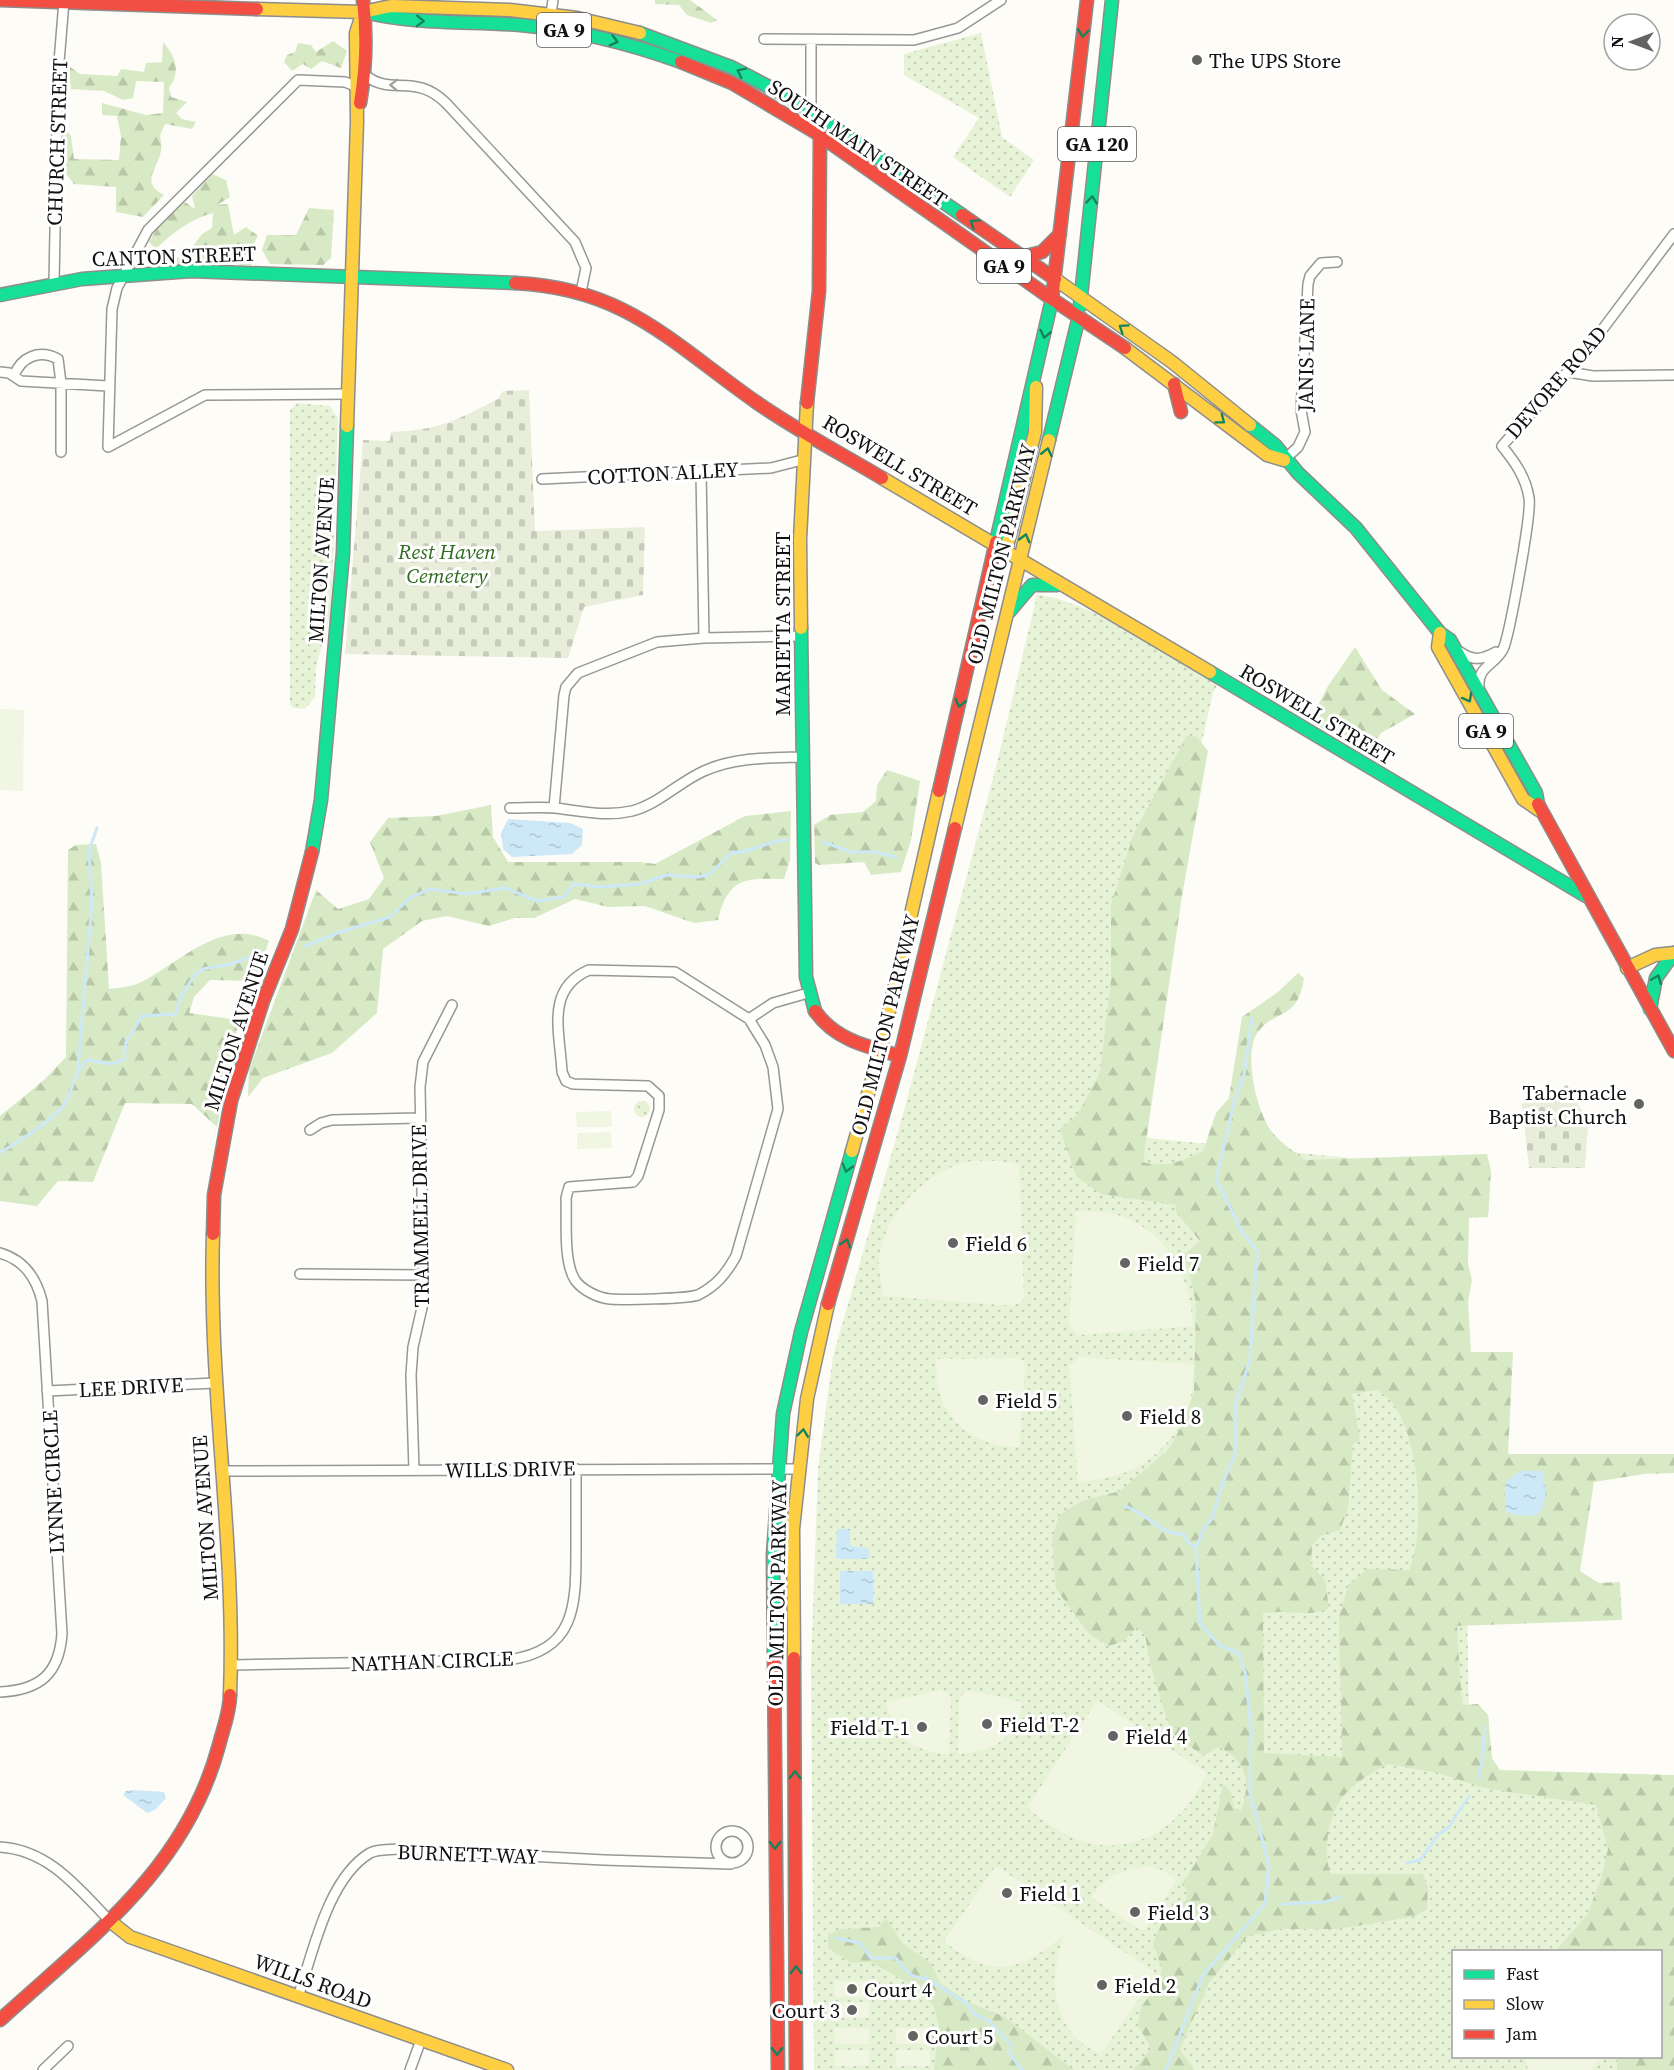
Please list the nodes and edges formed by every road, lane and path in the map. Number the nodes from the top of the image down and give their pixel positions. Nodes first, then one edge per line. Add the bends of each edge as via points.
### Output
1 (0, 0) edge
2 (552, 0) edge
3 (1001, 0) edge
4 (1087, 0) edge
5 (1112, 0) edge
6 (64, 1) edge
7 (468, 4) edge
8 (363, 6) edge
9 (551, 14) junction
10 (549, 28) junction
11 (764, 39) dead end
12 (811, 40) junction
13 (365, 75) junction
14 (355, 86) junction
15 (755, 96) junction
16 (811, 110) junction
17 (357, 122) junction
18 (820, 136) junction
19 (876, 157) junction
20 (1060, 234) junction
21 (1674, 234) edge
22 (1022, 257) junction
23 (1337, 262) dead end
24 (122, 276) junction
25 (351, 276) junction
26 (1055, 279) junction
27 (54, 283) junction
28 (581, 292) junction
29 (0, 295) edge
30 (1082, 298) junction
31 (1052, 299) junction
32 (1079, 316) junction
33 (0, 372) edge
34 (1568, 372) junction
35 (1674, 375) edge
36 (14, 376) junction
37 (1034, 380) junction
38 (61, 383) junction
39 (1174, 384) junction
40 (108, 386) junction
41 (349, 394) junction
42 (1181, 412) dead end
43 (804, 431) junction
44 (61, 452) dead end
45 (802, 460) junction
46 (1284, 460) junction
47 (701, 472) junction
48 (542, 479) dead end
49 (995, 544) junction
50 (1006, 551) junction
51 (1019, 559) junction
52 (1064, 586) junction
53 (1005, 618) junction
54 (1440, 633) junction
55 (801, 636) junction
56 (704, 638) junction
57 (1503, 648) junction
58 (1457, 650) junction
59 (1480, 690) junction
60 (802, 757) junction
61 (510, 808) dead end
62 (554, 808) junction
63 (1539, 810) junction
64 (1586, 896) junction
65 (1674, 953) edge
66 (1626, 968) junction
67 (808, 993) junction
68 (452, 1005) dead end
69 (1650, 1009) junction
70 (749, 1019) junction
71 (880, 1051) junction
72 (1674, 1051) edge
73 (900, 1056) junction
74 (418, 1118) junction
75 (310, 1130) dead end
76 (0, 1253) edge
77 (300, 1274) dead end
78 (424, 1275) junction
79 (215, 1383) junction
80 (48, 1391) junction
81 (576, 1468) junction
82 (778, 1468) junction
83 (798, 1468) junction
84 (414, 1470) junction
85 (221, 1472) junction
86 (233, 1665) junction
87 (0, 1692) edge
88 (0, 1847) edge
89 (731, 1864) dead end
90 (110, 1920) junction
91 (298, 1997) junction
92 (0, 2020) edge
93 (421, 2040) junction
94 (68, 2046) dead end
95 (43, 2070) edge
96 (410, 2070) edge
97 (507, 2070) edge
98 (778, 2070) edge
99 (796, 2070) edge

1 - 6 main road, GA 9
2 - 9 street
3 - 12 street via 958,28 938,35 914,40
4 -> 20 main road, OLD MILTON PARKWAY / GA 120
30 -> 5 main road, OLD MILTON PARKWAY / GA 120
6 - 8 main road, GA 9
6 - 27 street, CHURCH STREET via 58,74
7 - 8 main road, SOUTH MAIN STREET / GA 9
7 - 9 main road, SOUTH MAIN STREET / GA 9
8 -> 10 main road, SOUTH MAIN STREET / GA 9 via 391,20
8 - 13 main road, MILTON AVENUE via 367,33
8 - 14 main road, MILTON AVENUE via 356,33
9 - 10 street
16 -> 9 main road, SOUTH MAIN STREET / GA 9 via 731,67 676,45 604,23
10 -> 15 main road, SOUTH MAIN STREET / GA 9 via 670,58
11 - 12 street
12 - 16 street
13 - 17 main road, MILTON AVENUE
28 -> 13 street via 586,268 575,242 437,94 425,87 380,84
14 - 17 main road, MILTON AVENUE
14 - 24 street via 345,81 298,80 168,207 148,230
15 - 16 main road via 769,96 802,115
15 - 18 main road, SOUTH MAIN STREET / GA 9
16 - 19 main road, SOUTH MAIN STREET / GA 9
17 - 25 main road, MILTON AVENUE
18 - 19 main road via 830,132 865,157
18 - 31 main road, SOUTH MAIN STREET / GA 9
18 - 43 main road, MARIETTA STREET via 819,291
22 -> 19 main road, SOUTH MAIN STREET / GA 9
20 - 22 main road via 1042,252
20 - 26 main road, OLD MILTON PARKWAY / GA 120
21 - 34 street, DEVORE ROAD
22 - 26 main road, SOUTH MAIN STREET / GA 9
23 - 46 street, JANIS LANE via 1321,263 1310,276 1301,410 1305,432 1298,447
24 - 25 main road, CANTON STREET via 222,271
24 - 27 main road, CANTON STREET
24 - 40 street via 112,309
25 - 28 main road, ROSWELL STREET via 524,284
25 - 41 main road, MILTON AVENUE
26 - 30 main road, SOUTH MAIN STREET / GA 9
26 - 31 main road, OLD MILTON PARKWAY / GA 120
27 - 29 main road, CANTON STREET
28 - 43 main road, ROSWELL STREET via 641,318 749,398
30 - 32 main road, OLD MILTON PARKWAY
46 -> 30 main road, SOUTH MAIN STREET / GA 9 via 1275,445 1216,397
31 - 32 main road, SOUTH MAIN STREET / GA 9
31 -> 37 main road, OLD MILTON PARKWAY
32 - 39 main road, SOUTH MAIN STREET / GA 9
51 -> 32 main road, OLD MILTON PARKWAY
33 - 36 street
34 - 35 street via 1593,376
34 - 57 street, DEVORE ROAD via 1502,446 1516,464 1530,499
36 - 38 street via 21,381
36 - 38 street via 18,365 29,357 54,357 60,363
37 - 49 main road, OLD MILTON PARKWAY
37 - 50 main road via 1038,401 1035,432
38 - 40 street
38 - 44 street
39 - 42 main road
39 -> 46 main road, SOUTH MAIN STREET / GA 9 via 1267,455
40 - 41 street via 108,447 206,394
41 - 79 main road, MILTON AVENUE via 343,553 321,800 295,918 243,1058 222,1145 210,1250
43 - 45 main road, MARIETTA STREET
43 - 49 main road, ROSWELL STREET
45 - 47 street, COTTON ALLEY
45 - 55 main road, MARIETTA STREET
46 - 54 main road, SOUTH MAIN STREET / GA 9 via 1343,514 1386,562
47 - 48 street, COTTON ALLEY
47 - 56 street
49 - 50 main road, ROSWELL STREET
49 -> 71 main road, OLD MILTON PARKWAY
50 - 51 main road, ROSWELL STREET
51 - 52 main road, ROSWELL STREET
51 - 53 main road, OLD MILTON PARKWAY
52 - 53 main road via 1030,584
52 - 64 main road, ROSWELL STREET
53 - 73 main road, OLD MILTON PARKWAY
54 - 58 main road, SOUTH MAIN STREET / GA 9
54 -> 63 main road, SOUTH MAIN STREET / GA 9 via 1438,647 1523,799
55 - 56 street
55 - 60 main road, MARIETTA STREET
56 - 62 street via 657,642 573,677 564,695
57 - 58 street via 1481,659
57 - 59 street via 1483,667
58 - 59 main road, SOUTH MAIN STREET / GA 9
59 - 63 main road, SOUTH MAIN STREET / GA 9 via 1536,793
60 - 62 street via 750,759 718,766 629,812 582,813
60 - 67 main road, MARIETTA STREET
61 - 62 street
63 - 64 main road, SOUTH MAIN STREET / GA 9
64 - 66 main road, SOUTH MAIN STREET / GA 9
65 - 66 main road via 1663,953
69 -> 65 main road via 1657,977 1665,960
66 - 69 main road, SOUTH MAIN STREET / GA 9
67 - 70 street via 772,1003
67 - 71 main road, MARIETTA STREET via 814,1012 830,1030
68 - 74 street, TRAMMELL DRIVE via 423,1062
69 - 72 main road, SOUTH MAIN STREET / GA 9
70 - 70 street via 773,1067 778,1109 736,1257 727,1273 715,1286 695,1296 609,1299 590,1293 576,1281 569,1267 566,1198 570,1187 633,1182 658,1110 658,1096 648,1086 566,1081 561,1072 558,999 572,980 589,970 675,972
71 - 73 main road, MARIETTA STREET
71 -> 82 main road, OLD MILTON PARKWAY via 801,1332 783,1414
83 -> 73 main road, OLD MILTON PARKWAY via 824,1317
74 - 75 street via 332,1120
74 - 78 street, TRAMMELL DRIVE
76 - 80 street, LYNNE CIRCLE via 22,1264 38,1286
77 - 78 street
78 - 84 street, TRAMMELL DRIVE via 423,1313 413,1347 411,1375
79 - 80 street, LEE DRIVE
79 - 85 main road, MILTON AVENUE
80 - 87 street, LYNNE CIRCLE via 61,1652 46,1677 23,1689
81 - 82 street, WILLS DRIVE
81 - 84 street, WILLS DRIVE
81 - 86 street, NATHAN CIRCLE via 575,1604 563,1632 541,1652 508,1660
82 - 83 street, WILLS DRIVE
82 -> 98 main road, OLD MILTON PARKWAY via 773,1555
99 -> 83 main road, OLD MILTON PARKWAY via 793,1529
84 - 85 street, WILLS DRIVE
85 - 86 main road, MILTON AVENUE
86 - 90 main road, MILTON AVENUE via 222,1739 196,1809 156,1872
88 - 90 street via 21,1848 46,1860
89 - 91 street, BURNETT WAY via 398,1849 373,1852 351,1867 337,1891
90 - 91 main road, WILLS ROAD via 130,1937
90 - 92 main road, MILTON AVENUE
91 - 93 main road, WILLS ROAD
93 - 96 street
93 - 97 main road, WILLS ROAD
94 - 95 street

